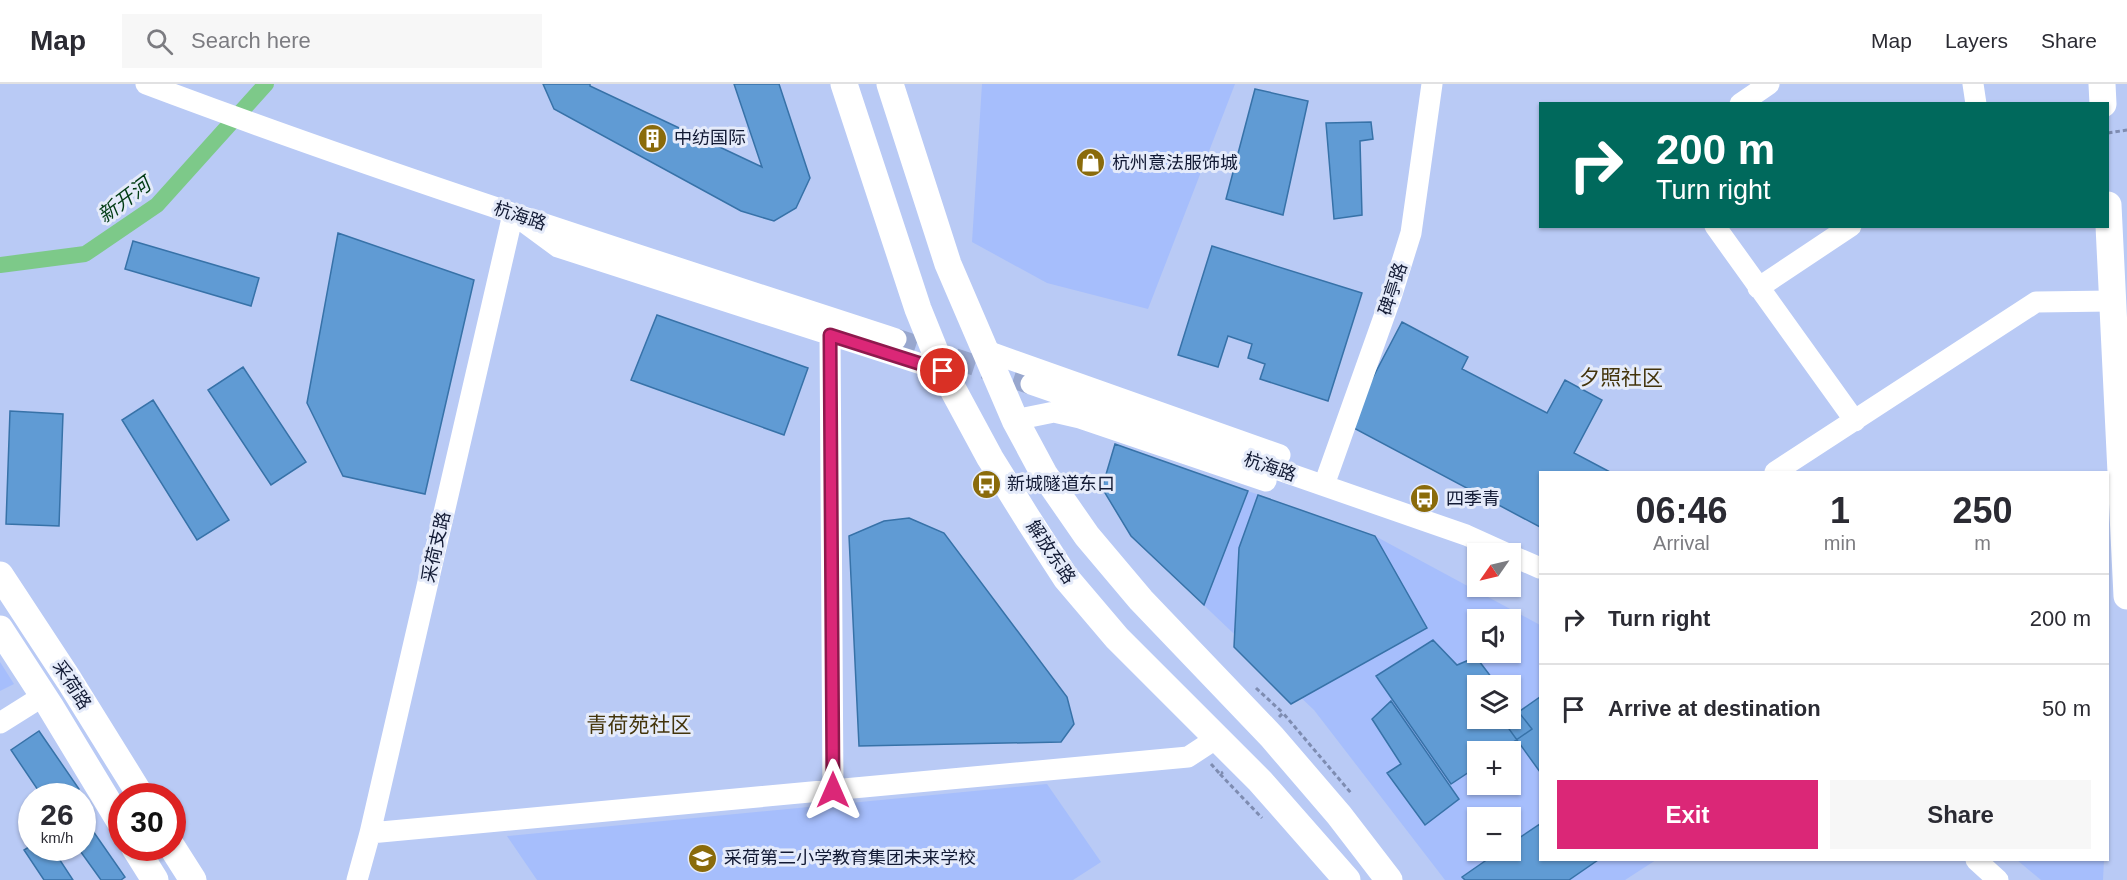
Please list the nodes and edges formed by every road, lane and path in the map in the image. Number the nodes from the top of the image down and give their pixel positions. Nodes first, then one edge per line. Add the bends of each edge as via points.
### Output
1 (146, 84) edge
2 (844, 84) edge
3 (890, 84) edge
4 (1432, 84) edge
5 (1769, 84) edge
6 (1973, 84) edge
7 (2102, 84) edge
8 (1743, 102) edge
9 (1976, 102) edge
10 (2103, 102) edge
11 (2127, 130) edge
12 (2109, 133) edge
13 (513, 214) junction
14 (1716, 228) edge
15 (1848, 228) edge
16 (2109, 228) edge
17 (1758, 288) junction
18 (2112, 301) junction
19 (830, 335) junction
20 (896, 339) tunnel mouth
21 (984, 350) junction
22 (943, 371) junction
23 (1031, 384) tunnel mouth
24 (1015, 420) junction
25 (1855, 420) junction
26 (1777, 471) edge
27 (1326, 479) junction
28 (1402, 512) junction
29 (1484, 543) edge
30 (1521, 559) edge
31 (1539, 568) edge
32 (0, 575) edge
33 (2127, 596) edge
34 (0, 629) edge
35 (1249, 681) dead end
36 (43, 696) junction
37 (1283, 713) dead end
38 (0, 723) edge
39 (1217, 738) junction
40 (1220, 774) dead end
41 (133, 783) edge
42 (833, 790) junction
43 (108, 802) edge
44 (1262, 818) dead end
45 (370, 833) junction
46 (143, 861) edge
47 (181, 861) edge
48 (1977, 861) edge
49 (155, 880) edge
50 (193, 880) edge
51 (357, 880) edge
52 (1347, 880) edge
53 (1389, 880) edge
54 (1998, 880) edge

1 - 13 street, 杭海路
2 - 22 main road, 解放东路 via 918,309
3 - 21 main road via 948,264
4 - 27 street, 碑亭路 via 1411,233
5 - 8 street
6 - 9 street
7 - 10 main road
11 - 12 path
13 - 19 street via 558,248
13 - 20 street, 杭海路
13 - 45 street, 采荷支路
14 - 17 street
15 - 17 street
16 - 18 main road
17 - 25 street
18 - 25 street via 2036,302
18 - 33 main road
19 - 22 street
19 - 42 street
21 - 24 main road
21 - 27 street
22 - 39 main road, 解放东路 via 990,459 1066,578 1117,638
23 - 27 street, 杭海路
24 - 28 street via 1054,412 1080,418 1371,516
24 - 53 main road via 1044,474 1087,536 1141,600 1272,737
25 - 26 street
27 - 28 street, 杭海路
28 - 29 street, 杭海路
30 - 31 street, 杭海路
32 - 41 main road, 采荷路
34 - 36 main road, 采荷路
35 - 37 path
36 - 38 street
36 - 43 main road, 采荷路
39 - 42 street via 1188,757
39 - 52 main road, 解放东路
40 - 44 path
42 - 45 street
45 - 51 street, 采荷支路
46 - 49 main road
47 - 50 main road
48 - 54 street

